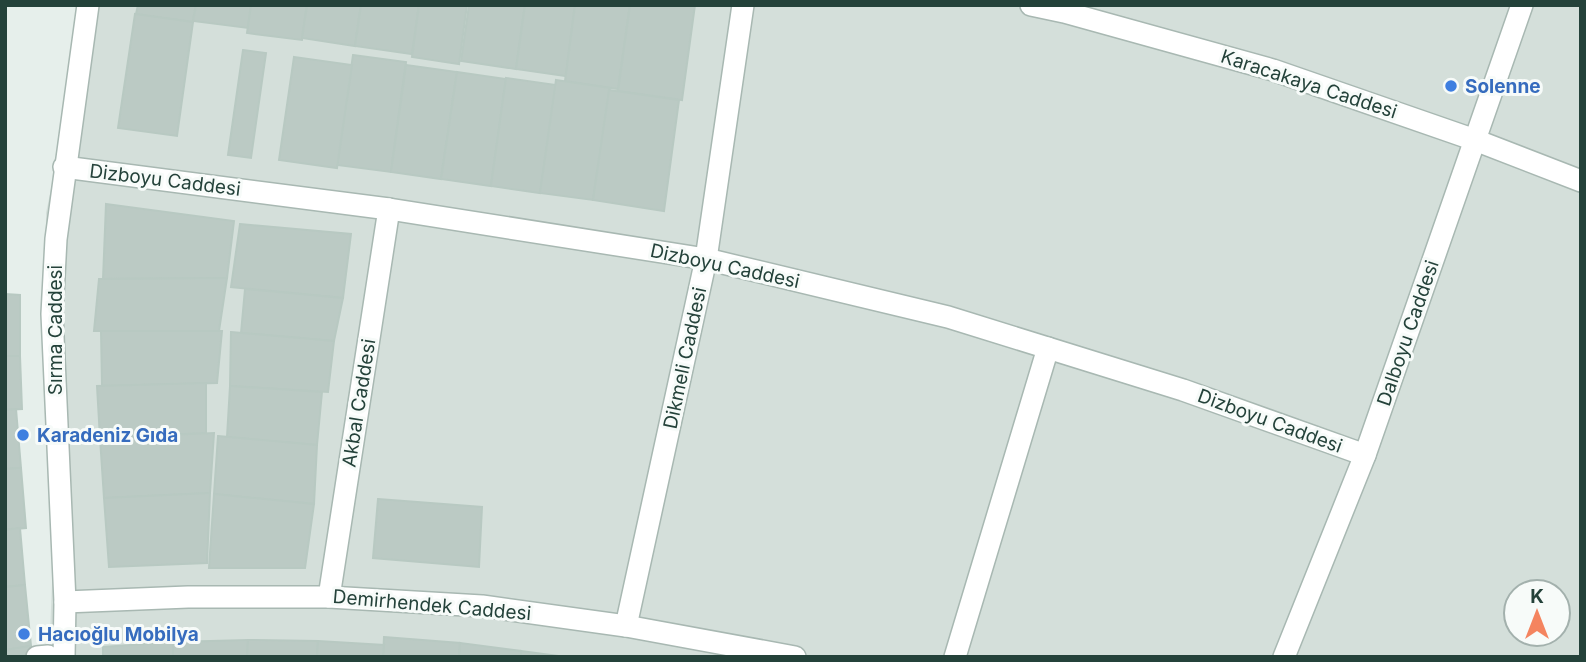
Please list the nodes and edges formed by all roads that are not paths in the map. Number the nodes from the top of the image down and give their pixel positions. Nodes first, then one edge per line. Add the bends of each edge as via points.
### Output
1 (88, 5) edge
2 (743, 5) edge
3 (1031, 5) edge
4 (1522, 5) edge
5 (1475, 140) junction
6 (64, 167) junction
7 (1581, 181) edge
8 (389, 209) junction
9 (706, 258) junction
10 (1048, 348) junction
11 (1365, 455) junction
12 (329, 597) junction
13 (65, 602) junction
14 (626, 626) junction
15 (50, 656) edge
16 (795, 657) edge
17 (956, 657) edge
18 (1284, 657) edge

1 - 6 street, Sırma Caddesi
2 - 9 street, Dikmeli Caddesi
3 - 5 street, Karacakaya Caddesi via 1273,70
4 - 5 street, Dalboyu Caddesi
5 - 7 street, Karacakaya Caddesi
5 - 11 street, Dalboyu Caddesi
6 - 8 street, Dizboyu Caddesi
6 - 13 street, Sırma Caddesi via 52,314
8 - 9 street, Dizboyu Caddesi
8 - 12 street, Akbal Caddesi
9 - 10 street, Dizboyu Caddesi via 948,317
9 - 14 street, Dikmeli Caddesi
10 - 11 street, Dizboyu Caddesi
10 - 17 street
11 - 18 street, Dalboyu Caddesi
12 - 13 street, Demirhendek Caddesi
12 - 14 street, Demirhendek Caddesi via 482,606
13 - 15 street, Sırma Caddesi
14 - 16 street, Demirhendek Caddesi

